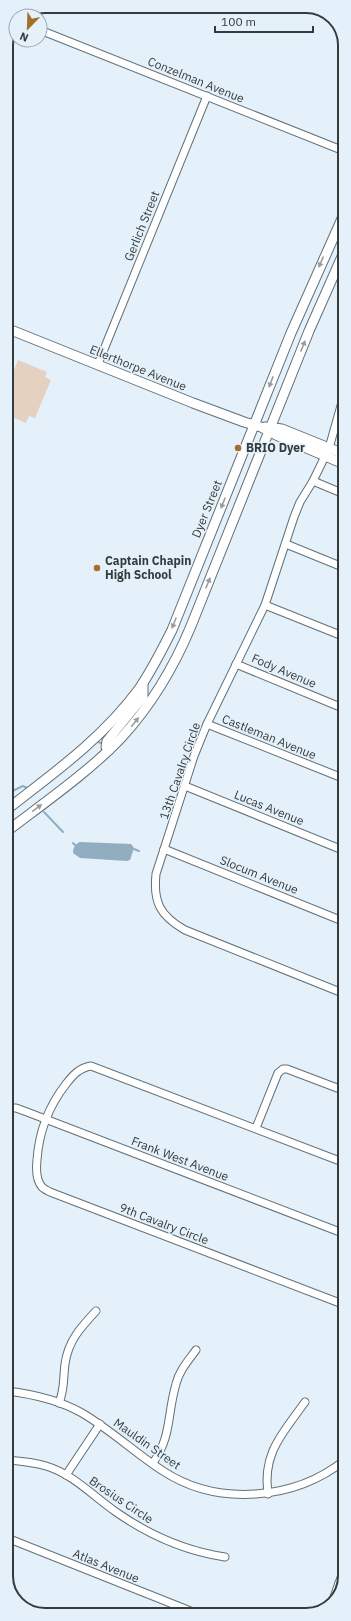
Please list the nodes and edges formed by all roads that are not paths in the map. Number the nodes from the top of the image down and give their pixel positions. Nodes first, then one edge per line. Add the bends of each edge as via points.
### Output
1 (48, 33) edge
2 (206, 96) junction
3 (338, 149) edge
4 (338, 227) edge
5 (338, 266) edge
6 (13, 331) edge
7 (98, 364) junction
8 (263, 428) junction
9 (338, 429) edge
10 (327, 452) junction
11 (338, 453) edge
12 (338, 460) edge
13 (313, 481) junction
14 (338, 491) edge
15 (286, 544) junction
16 (338, 566) edge
17 (265, 605) junction
18 (338, 634) edge
19 (236, 664) junction
20 (142, 683) junction
21 (338, 706) edge
22 (207, 724) junction
23 (109, 750) junction
24 (338, 776) edge
25 (185, 786) junction
26 (13, 805) edge
27 (13, 827) edge
28 (338, 847) edge
29 (164, 849) junction
30 (338, 919) edge
31 (338, 991) edge
32 (338, 1088) edge
33 (13, 1108) edge
34 (44, 1119) junction
35 (256, 1128) junction
36 (338, 1160) edge
37 (338, 1231) edge
38 (338, 1302) edge
39 (96, 1311) dead end
40 (196, 1350) dead end
41 (13, 1391) edge
42 (305, 1402) dead end
43 (59, 1403) junction
44 (100, 1424) junction
45 (13, 1460) edge
46 (153, 1463) junction
47 (338, 1466) edge
48 (66, 1475) junction
49 (268, 1494) junction
50 (13, 1540) edge
51 (225, 1557) dead end
52 (183, 1608) edge

1 - 2 street, Conzelman Avenue
2 - 3 street, Conzelman Avenue
2 - 7 street, Gerlich Street
4 -> 8 main road, Dyer Street via 301,307
8 -> 5 main road, Dyer Street
6 - 7 main road, Ellerthorpe Avenue
7 - 8 main road, Ellerthorpe Avenue
8 - 10 main road, Ellerthorpe Avenue
8 -> 20 main road, Dyer Street via 172,630
23 -> 8 main road, Dyer Street via 133,725 172,668 191,626
9 - 10 street, 13th Cavalry Circle
10 - 11 main road, Ellerthorpe Avenue
10 - 12 main road, Ellerthorpe Avenue
10 - 13 street, 13th Cavalry Circle
13 - 14 street
13 - 15 street, 13th Cavalry Circle via 300,502
15 - 16 street
15 - 17 street, 13th Cavalry Circle
17 - 18 street
17 - 19 street, 13th Cavalry Circle
19 - 21 street, Fody Avenue
19 - 22 street, 13th Cavalry Circle
20 - 23 main road via 143,697 107,741 106,747
20 - 26 main road, Dyer Street via 123,709 87,747
22 - 24 street, Castleman Avenue
22 - 25 street, 13th Cavalry Circle
27 -> 23 main road, Dyer Street
25 - 28 street, Lucas Avenue
25 - 29 street, 13th Cavalry Circle
29 - 30 street, Slocum Avenue
29 - 31 street, 13th Cavalry Circle via 156,874 156,900 173,923
32 - 35 street via 283,1069 278,1073
33 - 34 street, Frank West Avenue
34 - 35 street, 9th Cavalry Circle via 55,1098 75,1073 91,1066
34 - 37 street, Frank West Avenue
34 - 38 street, 9th Cavalry Circle via 38,1146 37,1176 42,1187 50,1192
35 - 36 street, 9th Cavalry Circle
39 - 43 street via 83,1324 71,1343 65,1365 64,1389
40 - 46 street via 184,1365 176,1384 166,1439
41 - 43 street, Mauldin Street
42 - 49 street via 270,1453
43 - 44 street, Mauldin Street
44 - 46 street, Mauldin Street
44 - 48 street
45 - 48 street, Brosius Circle via 33,1462
46 - 49 street, Mauldin Street via 169,1474 198,1486 231,1493
47 - 49 street, Mauldin Street via 304,1485
48 - 51 street, Brosius Circle via 116,1512 159,1537 189,1549
50 - 52 street, Atlas Avenue

